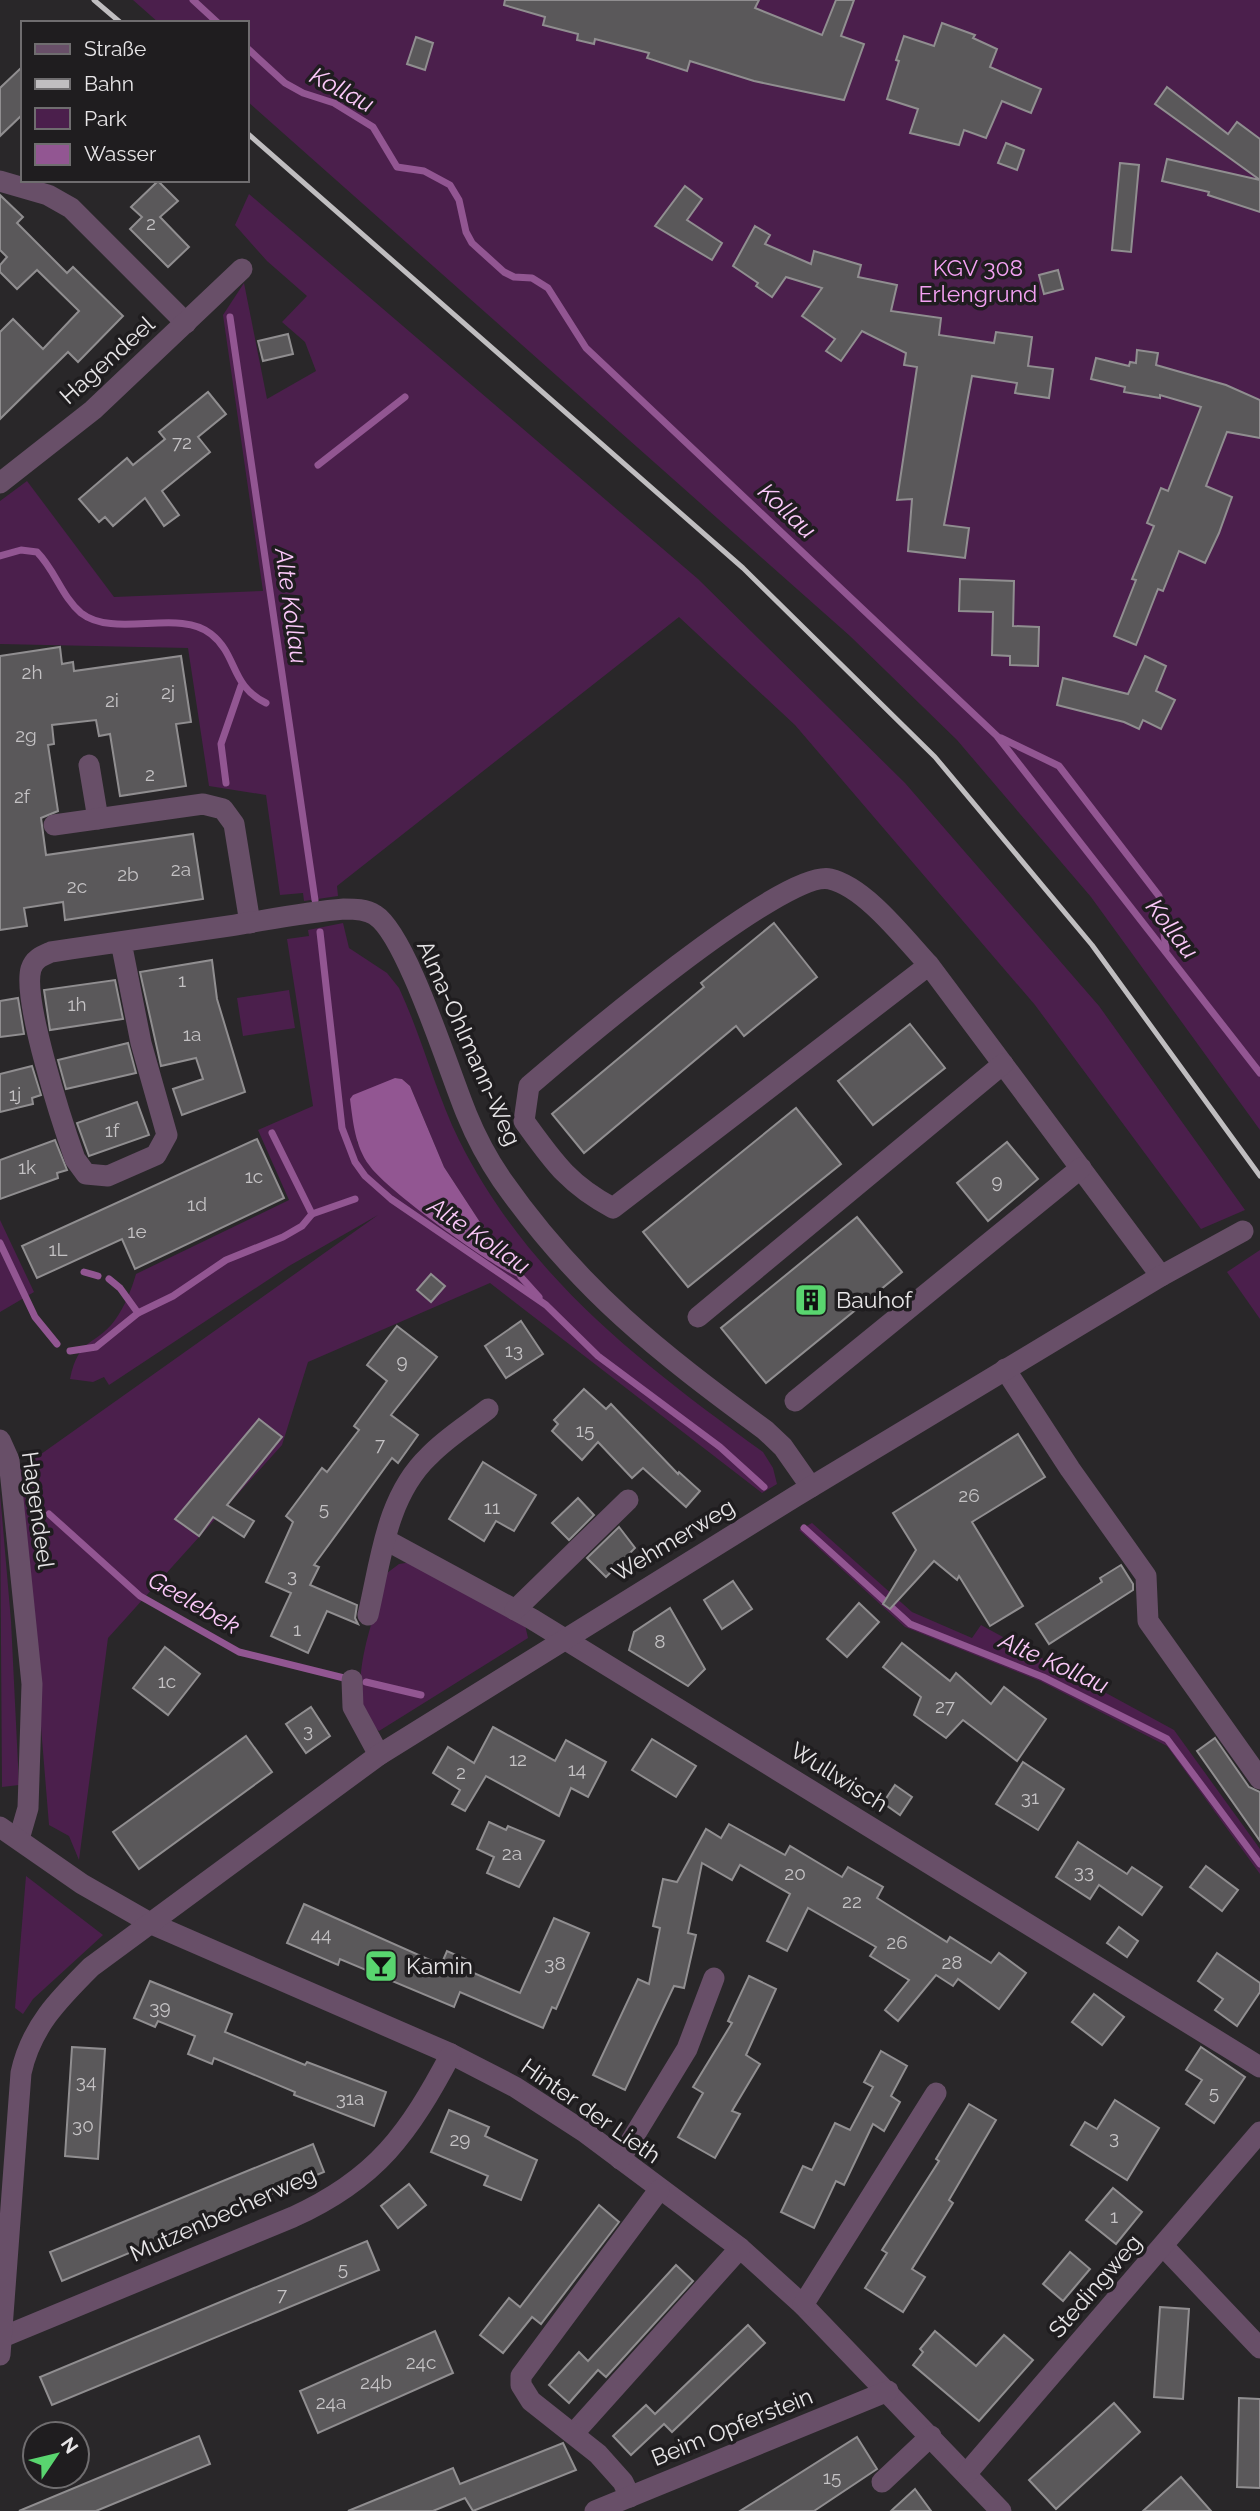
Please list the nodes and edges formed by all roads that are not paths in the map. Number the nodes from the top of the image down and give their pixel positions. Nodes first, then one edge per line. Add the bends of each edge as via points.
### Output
1 (0, 181) edge
2 (242, 269) dead end
3 (187, 323) junction
4 (0, 483) edge
5 (89, 765) dead end
6 (98, 819) junction
7 (54, 825) dead end
8 (250, 923) junction
9 (121, 942) junction
10 (929, 965) junction
11 (1003, 1064) junction
12 (1081, 1168) junction
13 (1243, 1231) dead end
14 (1161, 1276) junction
15 (698, 1317) dead end
16 (1005, 1369) junction
17 (795, 1401) dead end
18 (488, 1409) dead end
19 (0, 1440) edge
20 (811, 1487) junction
21 (628, 1500) dead end
22 (386, 1540) junction
23 (515, 1610) junction
24 (368, 1615) dead end
25 (563, 1639) junction
26 (352, 1680) dead end
27 (379, 1755) junction
28 (1260, 1779) edge
29 (0, 1827) edge
30 (19, 1839) junction
31 (152, 1924) junction
32 (714, 1978) dead end
33 (451, 2054) junction
34 (1260, 2067) edge
35 (936, 2093) dead end
36 (1260, 2132) edge
37 (620, 2159) junction
38 (659, 2190) junction
39 (1164, 2247) junction
40 (740, 2248) junction
41 (803, 2305) junction
42 (1, 2343) edge
43 (1260, 2348) edge
44 (888, 2391) junction
45 (574, 2433) junction
46 (931, 2436) junction
47 (967, 2473) junction
48 (882, 2482) dead end
49 (630, 2497) junction
50 (595, 2511) edge
51 (1001, 2511) edge

1 - 3 street via 48,195 71,208
2 - 3 street, Hagendeel
3 - 4 street, Hagendeel via 93,410
5 - 6 street
6 - 7 street
6 - 8 street via 213,804 223,809 234,824
8 - 9 street, Alma-Ohlmann-Weg
8 - 20 street, Alma-Ohlmann-Weg via 344,909 376,915 398,946 420,992 468,1119 501,1178 550,1244 641,1337 765,1430
9 - 9 street, Alma-Ohlmann-Weg via 51,952 39,957 30,979 55,1099 75,1159 86,1174 100,1178 156,1154 167,1135 141,1044
10 - 10 street via 613,1208 584,1193 554,1163 524,1121 529,1086 539,1077 646,988 741,919 798,887 826,877 849,884
10 - 11 street
11 - 12 street
11 - 15 street
12 - 14 street
12 - 17 street
13 - 14 street, Wehmerweg
14 - 16 street, Wehmerweg
16 - 20 street, Wehmerweg
16 - 28 street via 1146,1576 1148,1621
18 - 22 street via 428,1457 401,1494 386,1527
19 - 30 street, Hagendeel via 9,1460 32,1684 28,1808
20 - 25 street, Wehmerweg
21 - 23 street
22 - 23 street, Wullwisch
22 - 24 street
23 - 25 street, Wullwisch
25 - 27 street, Wehmerweg
25 - 34 street, Wullwisch
26 - 27 street via 353,1707
27 - 31 street, Wehmerweg
29 - 30 street, Hinter der Lieth
30 - 31 street, Hinter der Lieth via 82,1884
31 - 33 street, Hinter der Lieth
31 - 42 street via 91,1968 55,2003 26,2049
32 - 37 street via 687,2049
33 - 37 street, Hinter der Lieth via 514,2087
33 - 42 street, Mutzenbecherweg via 406,2133 332,2196
35 - 41 street
36 - 39 street, Stedingweg
37 - 38 street, Hinter der Lieth
38 - 40 street, Hinter der Lieth
38 - 45 street via 521,2376 530,2401
39 - 43 street
39 - 47 street, Stedingweg
40 - 41 street, Hinter der Lieth
40 - 45 street
41 - 44 street, Hinter der Lieth
44 - 46 street, Hinter der Lieth
44 - 49 street, Beim Opferstein
45 - 49 street via 614,2471
46 - 47 street, Hinter der Lieth
46 - 48 street
47 - 51 street, Hinter der Lieth
49 - 50 street, Beim Opferstein

